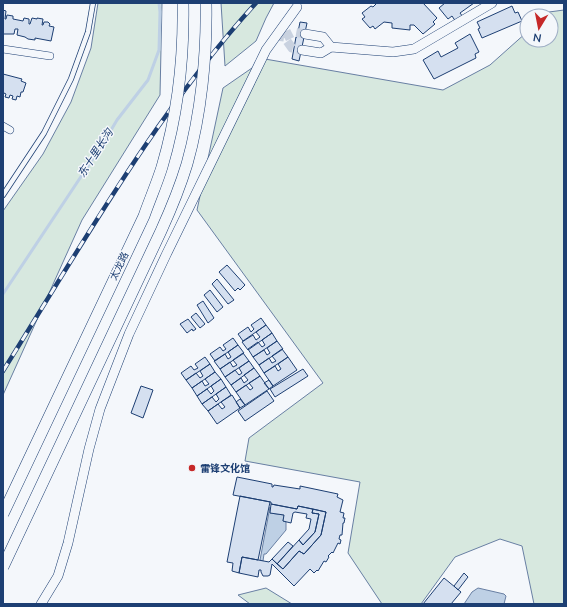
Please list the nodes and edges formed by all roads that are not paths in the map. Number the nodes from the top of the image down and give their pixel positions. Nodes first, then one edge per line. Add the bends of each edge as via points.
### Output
1 (93, 3) edge
2 (183, 3) edge
3 (206, 3) edge
4 (492, 3) edge
5 (297, 7) dead end
6 (305, 34) tunnel mouth
7 (331, 47) junction
8 (3, 49) edge
9 (302, 50) tunnel mouth
10 (50, 56) dead end
11 (3, 195) edge
12 (3, 514) edge
13 (3, 567) edge
14 (41, 604) edge

1 - 11 lane via 88,32 71,79 44,133
2 - 12 street, 太龙路, bridge via 180,78 174,118 162,167 144,216
3 - 13 street, bridge via 205,56 197,113 187,163 177,194 162,231
4 - 7 street via 414,49 393,52
5 - 14 street via 266,50 129,334 100,409 58,576
6 - 7 street via 323,37
7 - 9 street via 321,53
8 - 10 street

